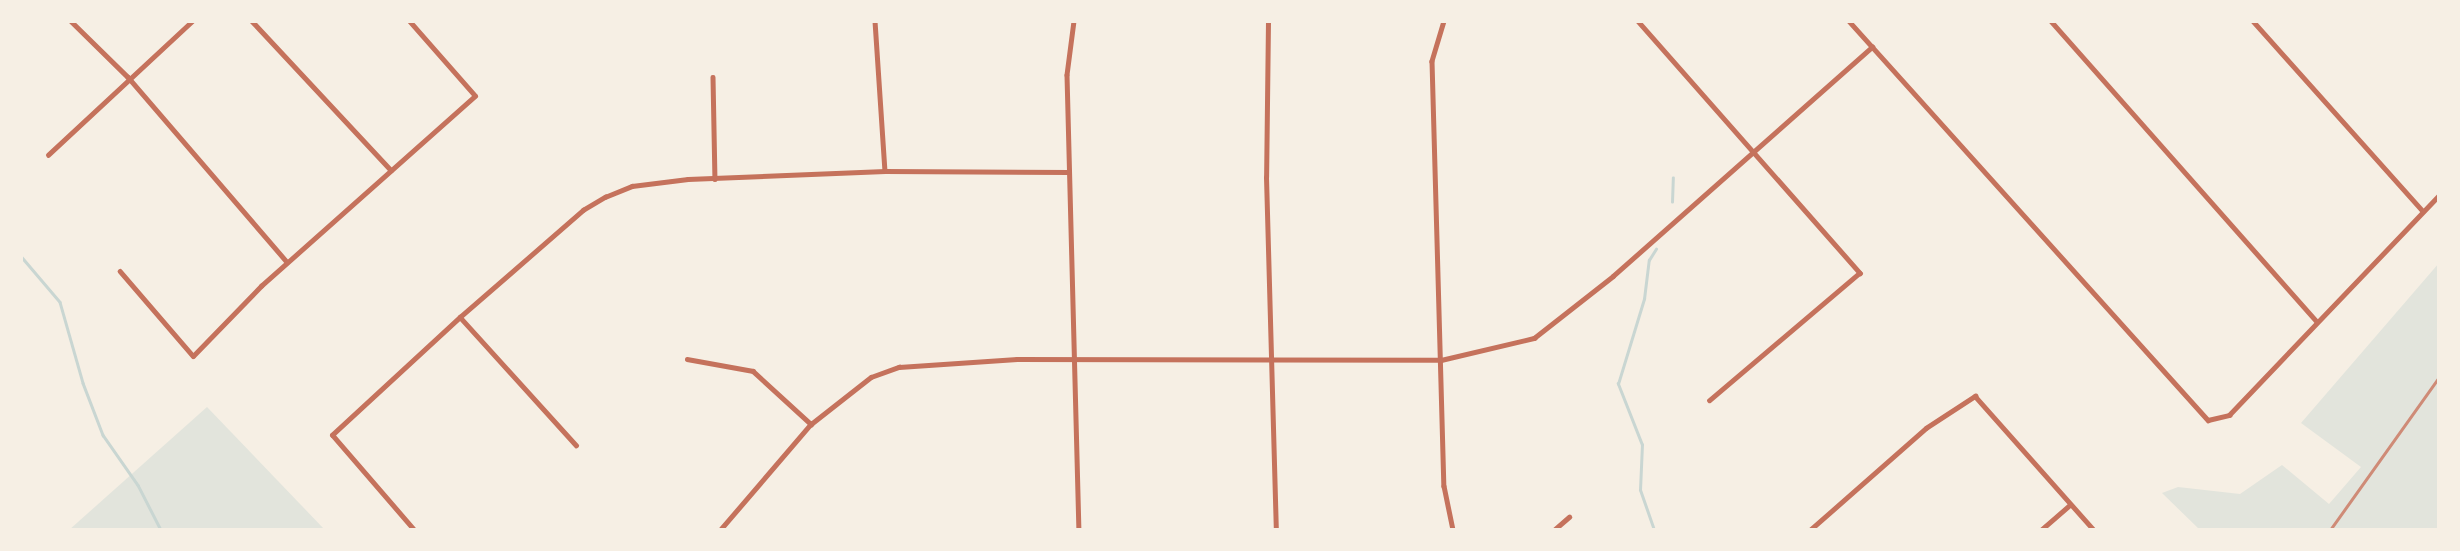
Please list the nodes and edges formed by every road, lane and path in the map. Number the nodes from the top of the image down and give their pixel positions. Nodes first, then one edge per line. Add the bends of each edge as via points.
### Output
1 (71, 21) edge
2 (192, 21) edge
3 (252, 21) edge
4 (409, 21) edge
5 (875, 21) edge
6 (1073, 21) edge
7 (1268, 21) edge
8 (1444, 21) edge
9 (1638, 21) edge
10 (1849, 21) edge
11 (2051, 21) edge
12 (2253, 21) edge
13 (1872, 47) junction
14 (128, 77) junction
15 (713, 78) dead end
16 (1751, 150) junction
17 (48, 155) dead end
18 (391, 170) junction
19 (886, 171) junction
20 (1069, 172) junction
21 (715, 180) junction
22 (2439, 195) edge
23 (2423, 211) junction
24 (288, 262) junction
25 (120, 271) dead end
26 (460, 317) junction
27 (2316, 321) junction
28 (1270, 357) junction
29 (687, 359) dead end
30 (1075, 360) junction
31 (1441, 360) junction
32 (1710, 400) dead end
33 (811, 424) junction
34 (576, 444) dead end
35 (2070, 505) junction
36 (1569, 517) dead end
37 (414, 530) edge
38 (720, 530) edge
39 (1079, 530) edge
40 (1276, 530) edge
41 (1453, 530) edge
42 (1554, 530) edge
43 (1810, 530) edge
44 (2041, 530) edge
45 (2094, 530) edge

1 - 14 street
2 - 14 street
3 - 18 street
4 - 18 street via 475,96
5 - 19 street
6 - 20 street via 1067,75
7 - 28 street
8 - 31 street via 1432,61
9 - 16 street
10 - 13 street
11 - 27 street
12 - 23 street
13 - 16 street
13 - 27 street via 2208,420 2229,415
14 - 17 street
14 - 24 street
15 - 21 street
16 - 31 street via 1613,275 1534,338
16 - 32 street via 1860,273
18 - 24 street
19 - 20 street
19 - 21 street
20 - 30 street
21 - 26 street via 654,182 604,197
22 - 23 street
23 - 27 street
24 - 25 street via 192,356
26 - 34 street
26 - 37 street via 332,435
28 - 30 street
28 - 31 street
28 - 40 street
29 - 33 street via 753,371
30 - 33 street via 942,360 899,367 871,377
30 - 39 street
31 - 41 street via 1444,486
33 - 38 street
35 - 43 street via 1975,396 1926,428
35 - 44 street
35 - 45 street
36 - 42 street

